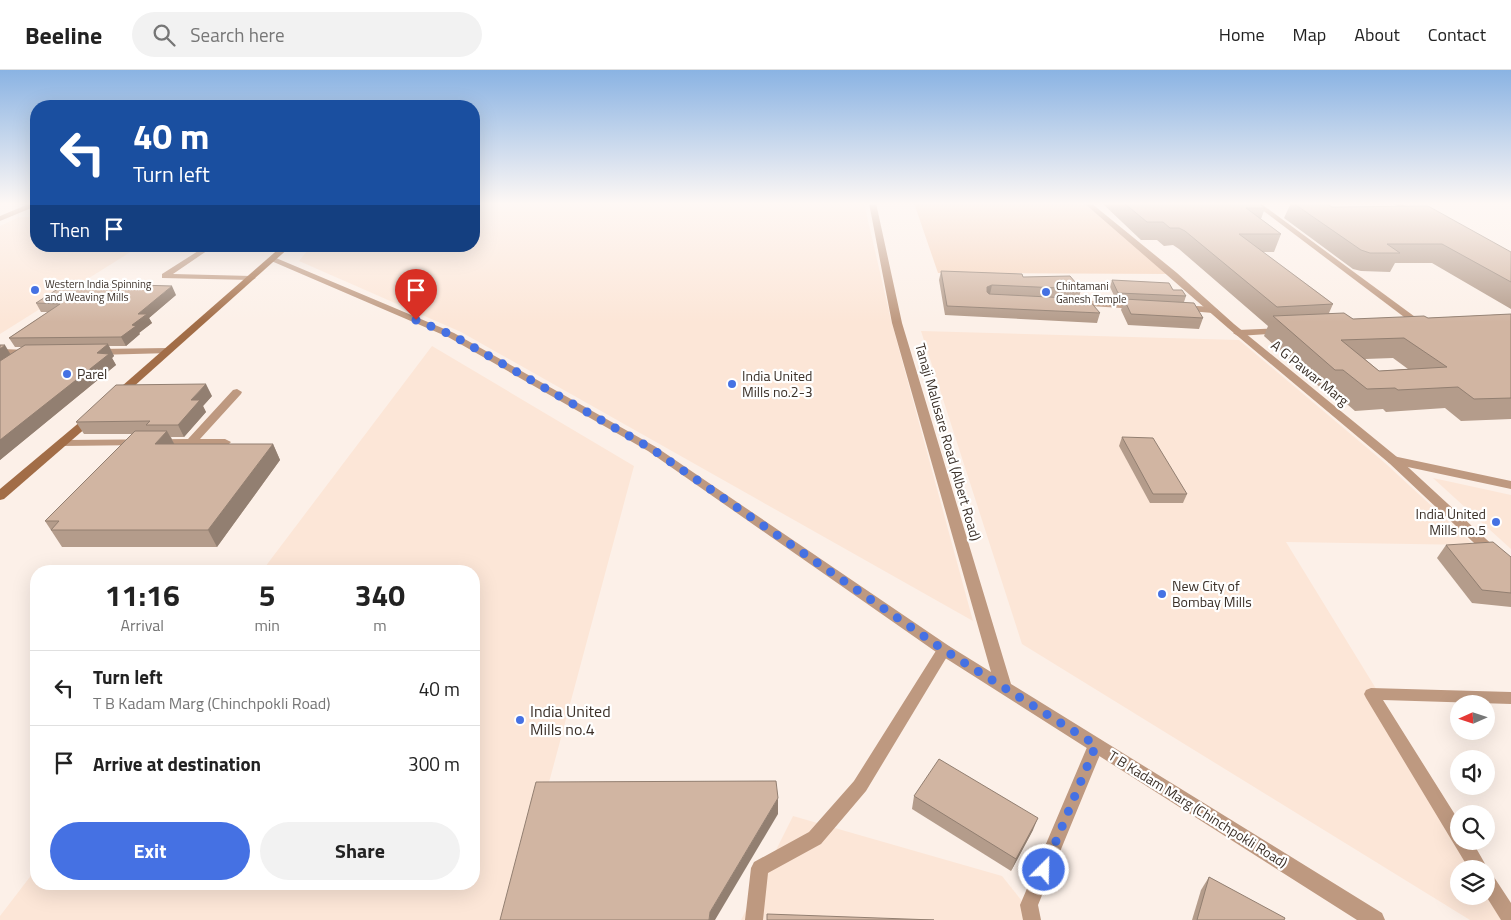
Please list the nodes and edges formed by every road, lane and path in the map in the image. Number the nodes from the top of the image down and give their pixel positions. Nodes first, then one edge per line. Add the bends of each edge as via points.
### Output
1 (880, 243) edge
2 (1134, 243) edge
3 (1311, 243) edge
4 (202, 252) edge
5 (281, 252) edge
6 (273, 260) junction
7 (252, 278) junction
8 (1066, 302) edge
9 (1149, 306) edge
10 (1167, 307) edge
11 (1213, 310) junction
12 (1400, 325) edge
13 (1295, 330) edge
14 (1238, 333) junction
15 (168, 351) junction
16 (0, 352) edge
17 (83, 352) edge
18 (27, 353) junction
19 (46, 353) edge
20 (14, 363) edge
21 (237, 392) dead end
22 (192, 441) junction
23 (225, 442) edge
24 (62, 443) junction
25 (1393, 460) junction
26 (1511, 485) edge
27 (0, 496) edge
28 (1511, 570) edge
29 (944, 650) junction
30 (1004, 688) junction
31 (1511, 698) edge
32 (1096, 745) junction
33 (1450, 821) edge
34 (1495, 894) edge
35 (754, 920) edge
36 (1032, 920) edge
37 (1375, 920) edge
38 (1511, 920) edge

1 - 30 street, Tanaji Malusare Road (Albert Road) via 897,323
2 - 11 street, A G Pawar Marg
3 - 12 street via 1423,324
4 - 7 lane via 165,276
5 - 6 main road
6 - 7 main road
6 - 29 street, T B Kadam Marg (Chinchpokli Road) via 452,335 652,449
7 - 15 main road
8 - 9 street
10 - 11 street
11 - 14 street, A G Pawar Marg
13 - 14 street
14 - 25 street, A G Pawar Marg
15 - 17 street
15 - 24 main road
16 - 18 street
18 - 19 street
18 - 20 street
21 - 22 street
22 - 23 street
22 - 24 street
24 - 27 main road
25 - 26 street
25 - 28 street, A G Pawar Marg
29 - 30 street, T B Kadam Marg (Chinchpokli Road)
29 - 35 lane via 860,786 815,838 760,868
30 - 32 street, T B Kadam Marg (Chinchpokli Road)
31 - 33 lane via 1371,694
32 - 36 lane via 1029,905
32 - 37 street, T B Kadam Marg (Chinchpokli Road)
34 - 38 lane

